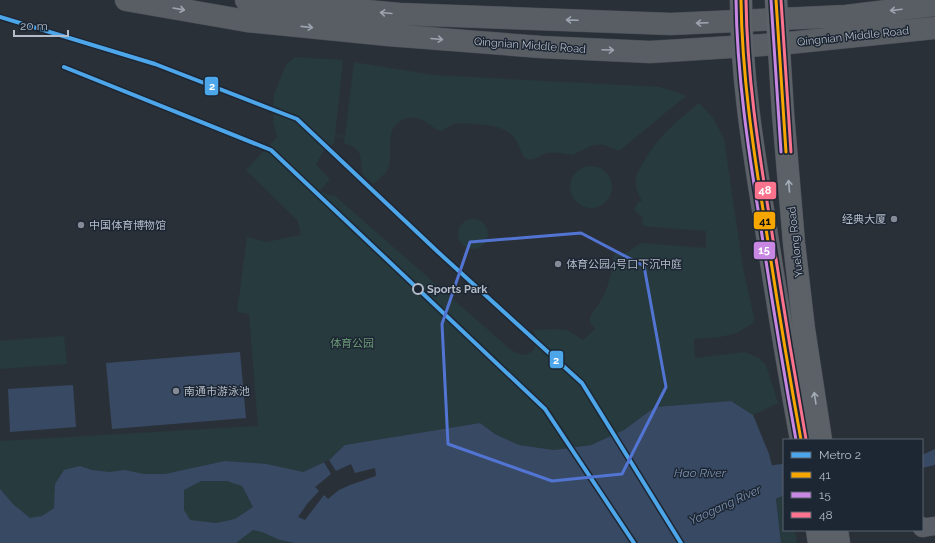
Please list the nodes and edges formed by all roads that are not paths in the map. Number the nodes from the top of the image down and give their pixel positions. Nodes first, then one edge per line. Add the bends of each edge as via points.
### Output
1 (126, 0) edge
2 (246, 0) edge
3 (741, 0) edge
4 (935, 5) edge
5 (777, 10) edge
6 (741, 22) junction
7 (935, 28) edge
8 (779, 44) junction
9 (742, 46) junction
10 (815, 439) edge
11 (935, 526) edge
12 (923, 528) edge
13 (817, 531) edge
14 (837, 531) edge
15 (819, 543) edge
16 (839, 543) edge

1 -> 9 main road, Qingnian Middle Road via 247,21 541,47 650,52
6 -> 2 main road, Qingnian Middle Road via 671,24 400,14
3 - 6 main road, Yuelong Road
4 -> 5 main road, Qingnian Middle Road via 846,16
5 - 6 main road, Qingnian Middle Road
5 - 8 main road, Yuelong Road
6 - 9 main road, Yuelong Road
7 - 8 main road, Qingnian Middle Road
8 - 9 main road, Qingnian Middle Road
10 -> 8 main road, Yuelong Road via 782,114
9 - 10 main road, Yuelong Road via 748,113 787,360
11 - 12 street
13 - 15 main road
14 - 16 main road

